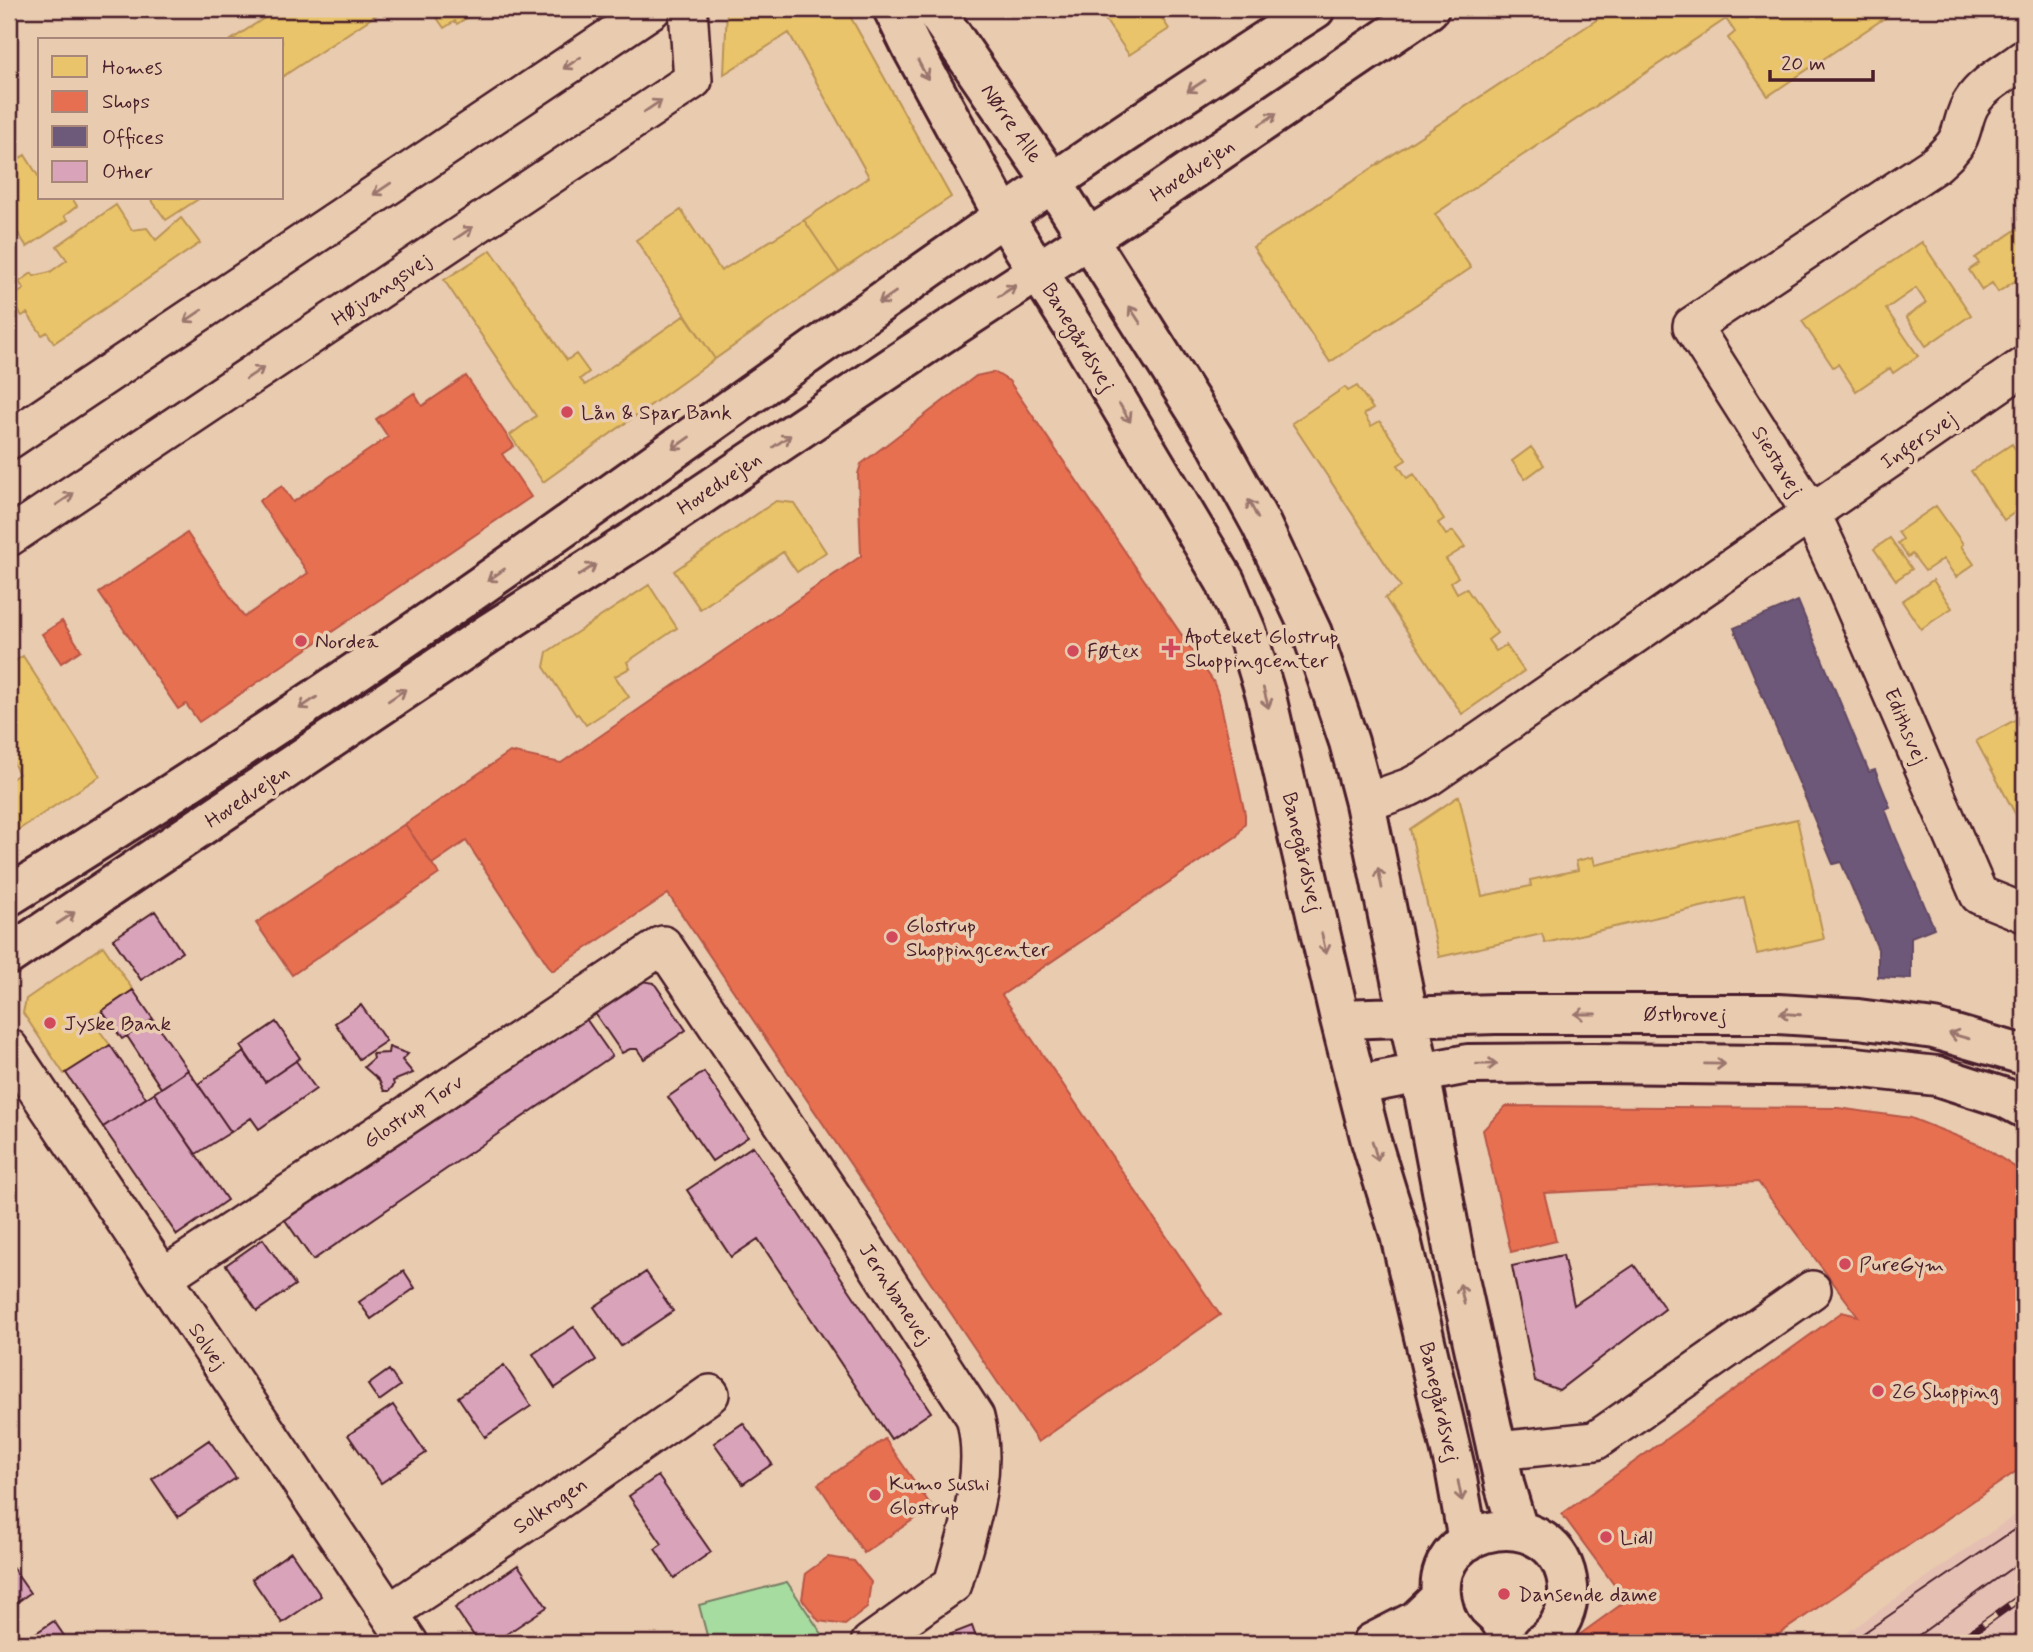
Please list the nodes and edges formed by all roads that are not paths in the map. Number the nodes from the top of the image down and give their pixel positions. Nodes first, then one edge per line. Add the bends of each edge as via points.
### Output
1 (688, 9) edge
2 (892, 9) edge
3 (934, 9) edge
4 (1315, 9) edge
5 (1429, 9) edge
6 (640, 17) edge
7 (2024, 59) edge
8 (1053, 183) junction
9 (1004, 217) junction
10 (1089, 238) junction
11 (1038, 271) junction
12 (2024, 366) edge
13 (9, 440) edge
14 (1811, 513) junction
15 (9, 537) edge
16 (1365, 803) junction
17 (9, 896) edge
18 (2024, 913) edge
19 (663, 945) joint
20 (9, 955) edge
21 (1408, 1017) junction
22 (1340, 1019) junction
23 (9, 1048) edge
24 (2024, 1055) edge
25 (1420, 1073) junction
26 (1358, 1085) junction
27 (2024, 1108) edge
28 (163, 1277) junction
29 (1812, 1290) dead end
30 (710, 1394) dead end
31 (1497, 1451) junction
32 (1518, 1530) junction
33 (1468, 1541) junction
34 (1441, 1597) junction
35 (389, 1613) junction
36 (1453, 1641) edge
37 (409, 1643) edge
38 (870, 1643) edge
39 (1372, 1643) edge
40 (1542, 1643) edge

15 -> 1 street, Højvangsvej via 693,80
2 -> 9 street
3 - 8 street, Nørre Alle
4 -> 8 street, Hovedvejen
10 -> 5 street, Hovedvejen
6 -> 13 street
7 - 14 street, Siestavej via 1972,101 1959,138 1936,164 1692,326
8 - 9 street, Hovedvejen
8 - 10 street, Nørre Alle
9 - 11 street, Banegårdsvej
9 -> 17 street, Hovedvejen via 465,597 177,791
10 - 11 street, Hovedvejen
16 -> 10 street via 1312,633 1261,524 1216,442
20 -> 11 street, Hovedvejen
11 -> 22 street, Banegårdsvej via 1200,537 1247,633
12 - 14 street, Ingersvej
14 - 16 street, Siestavej via 1427,778
14 - 18 street, Edithsvej via 1979,895
21 -> 16 street
19 - 28 street, Glostrup Torv
19 - 38 street, Jernbanevej via 975,1417 981,1474 953,1584
21 - 22 street, Østbrovej
24 -> 21 street, Østbrovej via 1934,1029 1778,1014
21 - 25 street
22 - 26 street, Banegårdsvej
23 - 28 street, Solvej
25 - 26 street
25 -> 27 street via 1468,1064 1846,1066 1937,1076
31 -> 25 street
26 -> 33 street, Banegårdsvej via 1400,1235
28 - 35 street, Solvej
29 - 31 street via 1595,1441
30 - 35 street, Solkrogen
31 - 32 street
32 - 33 street via 1492,1530
32 - 40 street via 1543,1542 1566,1576 1563,1618
33 - 34 street via 1447,1565
34 - 36 street
34 - 39 street via 1417,1620
35 - 37 street, Solvej

